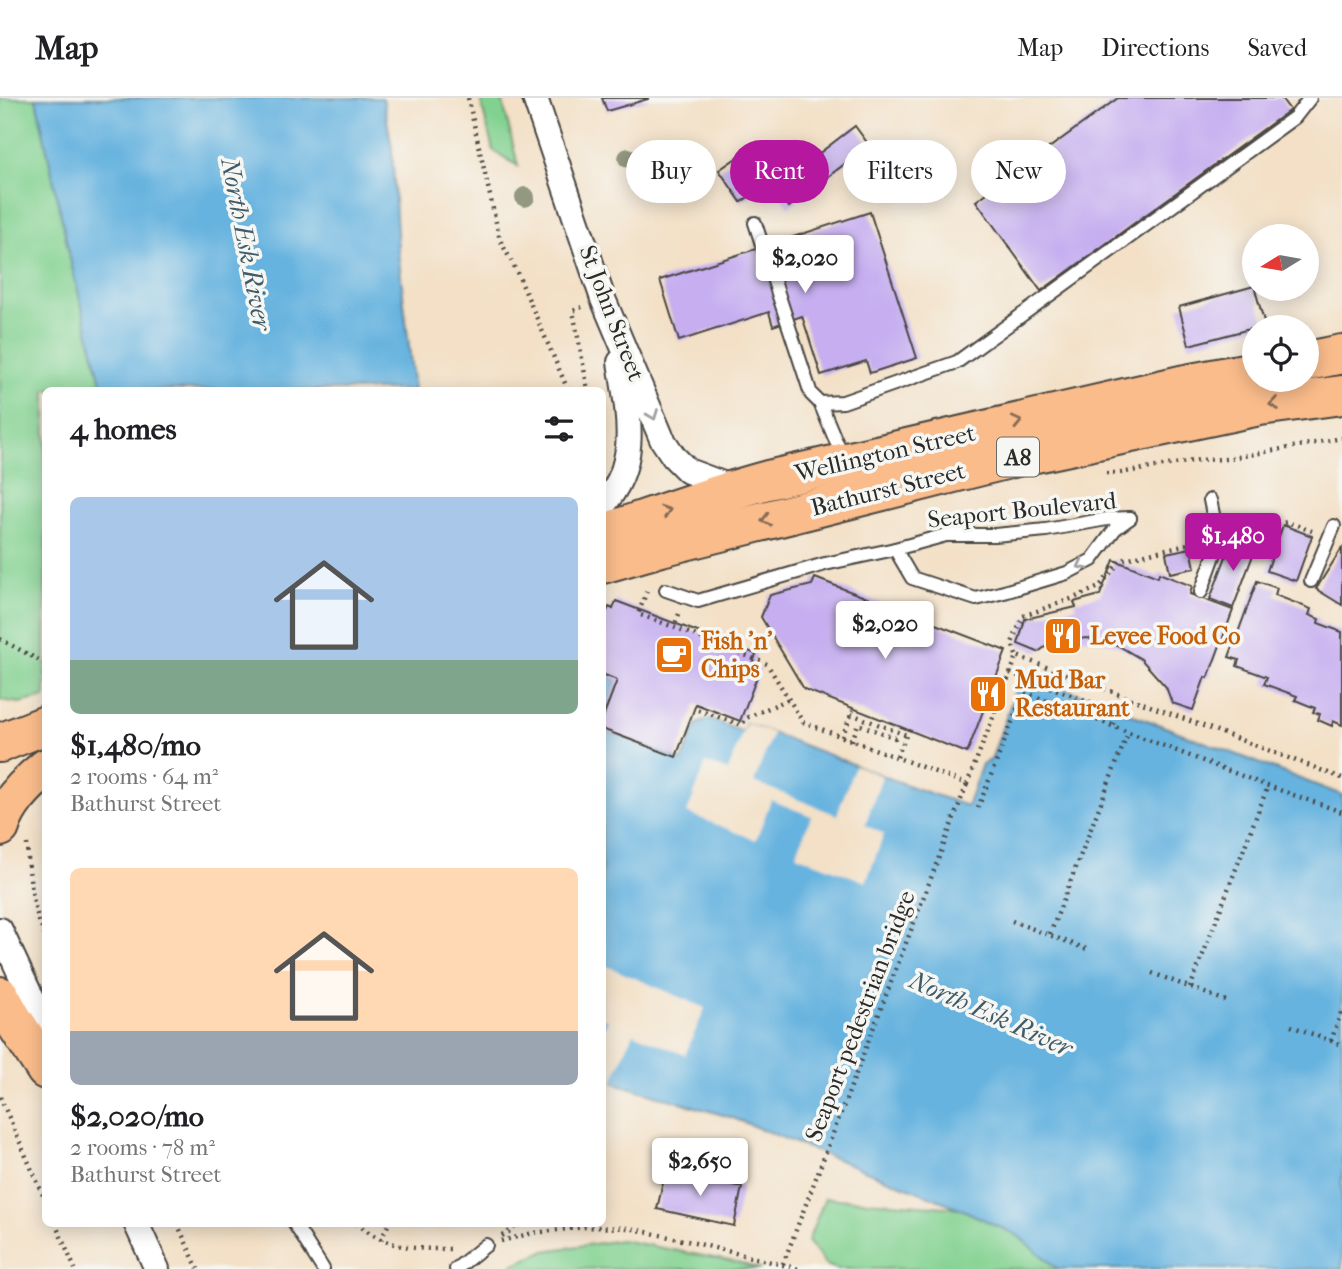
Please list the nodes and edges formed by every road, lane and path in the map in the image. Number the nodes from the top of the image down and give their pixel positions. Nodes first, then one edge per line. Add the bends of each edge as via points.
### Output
1 (468, 98) edge
2 (534, 98) edge
3 (1310, 98) edge
4 (755, 223) dead end
5 (603, 299) junction
6 (615, 330) junction
7 (1342, 354) edge
8 (1319, 359) edge
9 (1242, 373) edge
10 (567, 387) edge
11 (587, 387) edge
12 (1342, 395) edge
13 (820, 403) junction
14 (845, 462) junction
15 (736, 489) junction
16 (1210, 500) dead end
17 (606, 501) edge
18 (1331, 532) joint
19 (606, 533) edge
20 (1218, 537) junction
21 (895, 549) junction
22 (606, 563) edge
23 (1311, 581) dead end
24 (666, 590) joint
25 (1201, 592) dead end
26 (680, 594) junction
27 (674, 627) junction
28 (0, 639) edge
29 (1017, 656) junction
30 (42, 662) edge
31 (1010, 673) junction
32 (789, 699) junction
33 (698, 710) dead end
34 (1112, 726) junction
35 (897, 733) junction
36 (1128, 733) junction
37 (25, 737) edge
38 (842, 737) junction
39 (852, 741) junction
40 (897, 757) junction
41 (42, 771) edge
42 (0, 778) edge
43 (1342, 778) edge
44 (967, 784) junction
45 (1268, 786) junction
46 (978, 808) dead end
47 (1342, 812) edge
48 (13, 834) edge
49 (1012, 921) dead end
50 (42, 927) edge
51 (0, 930) edge
52 (1049, 934) junction
53 (1089, 950) dead end
54 (1152, 973) dead end
55 (1190, 988) junction
56 (0, 996) edge
57 (1229, 1002) dead end
58 (1342, 1010) edge
59 (42, 1021) edge
60 (1291, 1026) dead end
61 (1331, 1041) junction
62 (1342, 1045) edge
63 (42, 1064) edge
64 (1, 1099) edge
65 (42, 1193) edge
66 (57, 1227) edge
67 (138, 1227) edge
68 (179, 1227) edge
69 (297, 1227) edge
70 (362, 1227) edge
71 (387, 1227) edge
72 (381, 1240) junction
73 (486, 1245) junction
74 (783, 1264) junction
75 (75, 1269) edge
76 (157, 1269) edge
77 (198, 1269) edge
78 (323, 1269) edge
79 (456, 1269) edge
80 (799, 1269) edge

1 - 10 path via 500,240
2 - 5 street, St John Street
3 - 13 lane via 1295,117 957,362 842,402
4 - 13 lane via 810,394
5 - 6 street, St John Street
5 - 11 path via 573,311
6 -> 15 street, St John Street via 674,457 688,471
6 - 17 street via 630,434 625,469
7 - 8 highway
14 -> 9 highway, Wellington Street / A8
12 -> 22 highway, Bathurst Street / A8 via 1261,406 1017,457
13 - 14 lane
14 - 15 highway, Wellington Street / A8
19 -> 15 highway, Wellington Street / A8
16 - 20 lane
18 - 20 path via 1287,522
18 - 23 lane
20 - 25 lane
20 - 29 path via 1121,560 1099,587 1023,616 1012,643
21 -> 21 lane, Seaport Boulevard via 946,535 995,535 1130,518 1082,566 976,599 912,578
21 - 26 lane, Seaport Boulevard via 824,564 698,601
24 - 26 lane, Seaport Boulevard
24 - 27 path via 647,591 638,614
26 - 27 path via 682,607
27 - 32 path via 767,664
28 - 30 path
29 - 31 path, Seaport pedestrian bridge
29 - 43 path
31 - 34 path via 1118,712
31 - 44 path, Seaport pedestrian bridge
32 - 33 path via 746,718 742,725
32 - 38 path via 803,722
34 - 36 path
34 - 46 path via 1024,692
35 - 38 path via 852,712
35 - 39 path via 895,738 858,724
35 - 40 path via 907,734
36 - 45 path
36 - 52 path
37 - 42 highway
38 - 39 path
39 - 40 path
40 - 44 path
41 - 48 highway via 7,809
44 - 74 path, Seaport pedestrian bridge
45 - 47 path
45 - 55 path
48 - 50 path
49 - 52 path
51 - 59 street
52 - 53 path
54 - 55 path
55 - 57 path
56 - 63 highway
58 - 61 path
60 - 61 path
61 - 62 path
64 - 65 path
66 - 75 path
67 - 76 street
68 - 77 path
69 - 78 lane
70 - 72 path
71 - 72 path
72 - 73 path via 413,1249 466,1250
73 - 74 path via 533,1233 629,1228
73 - 79 lane
74 - 80 path

